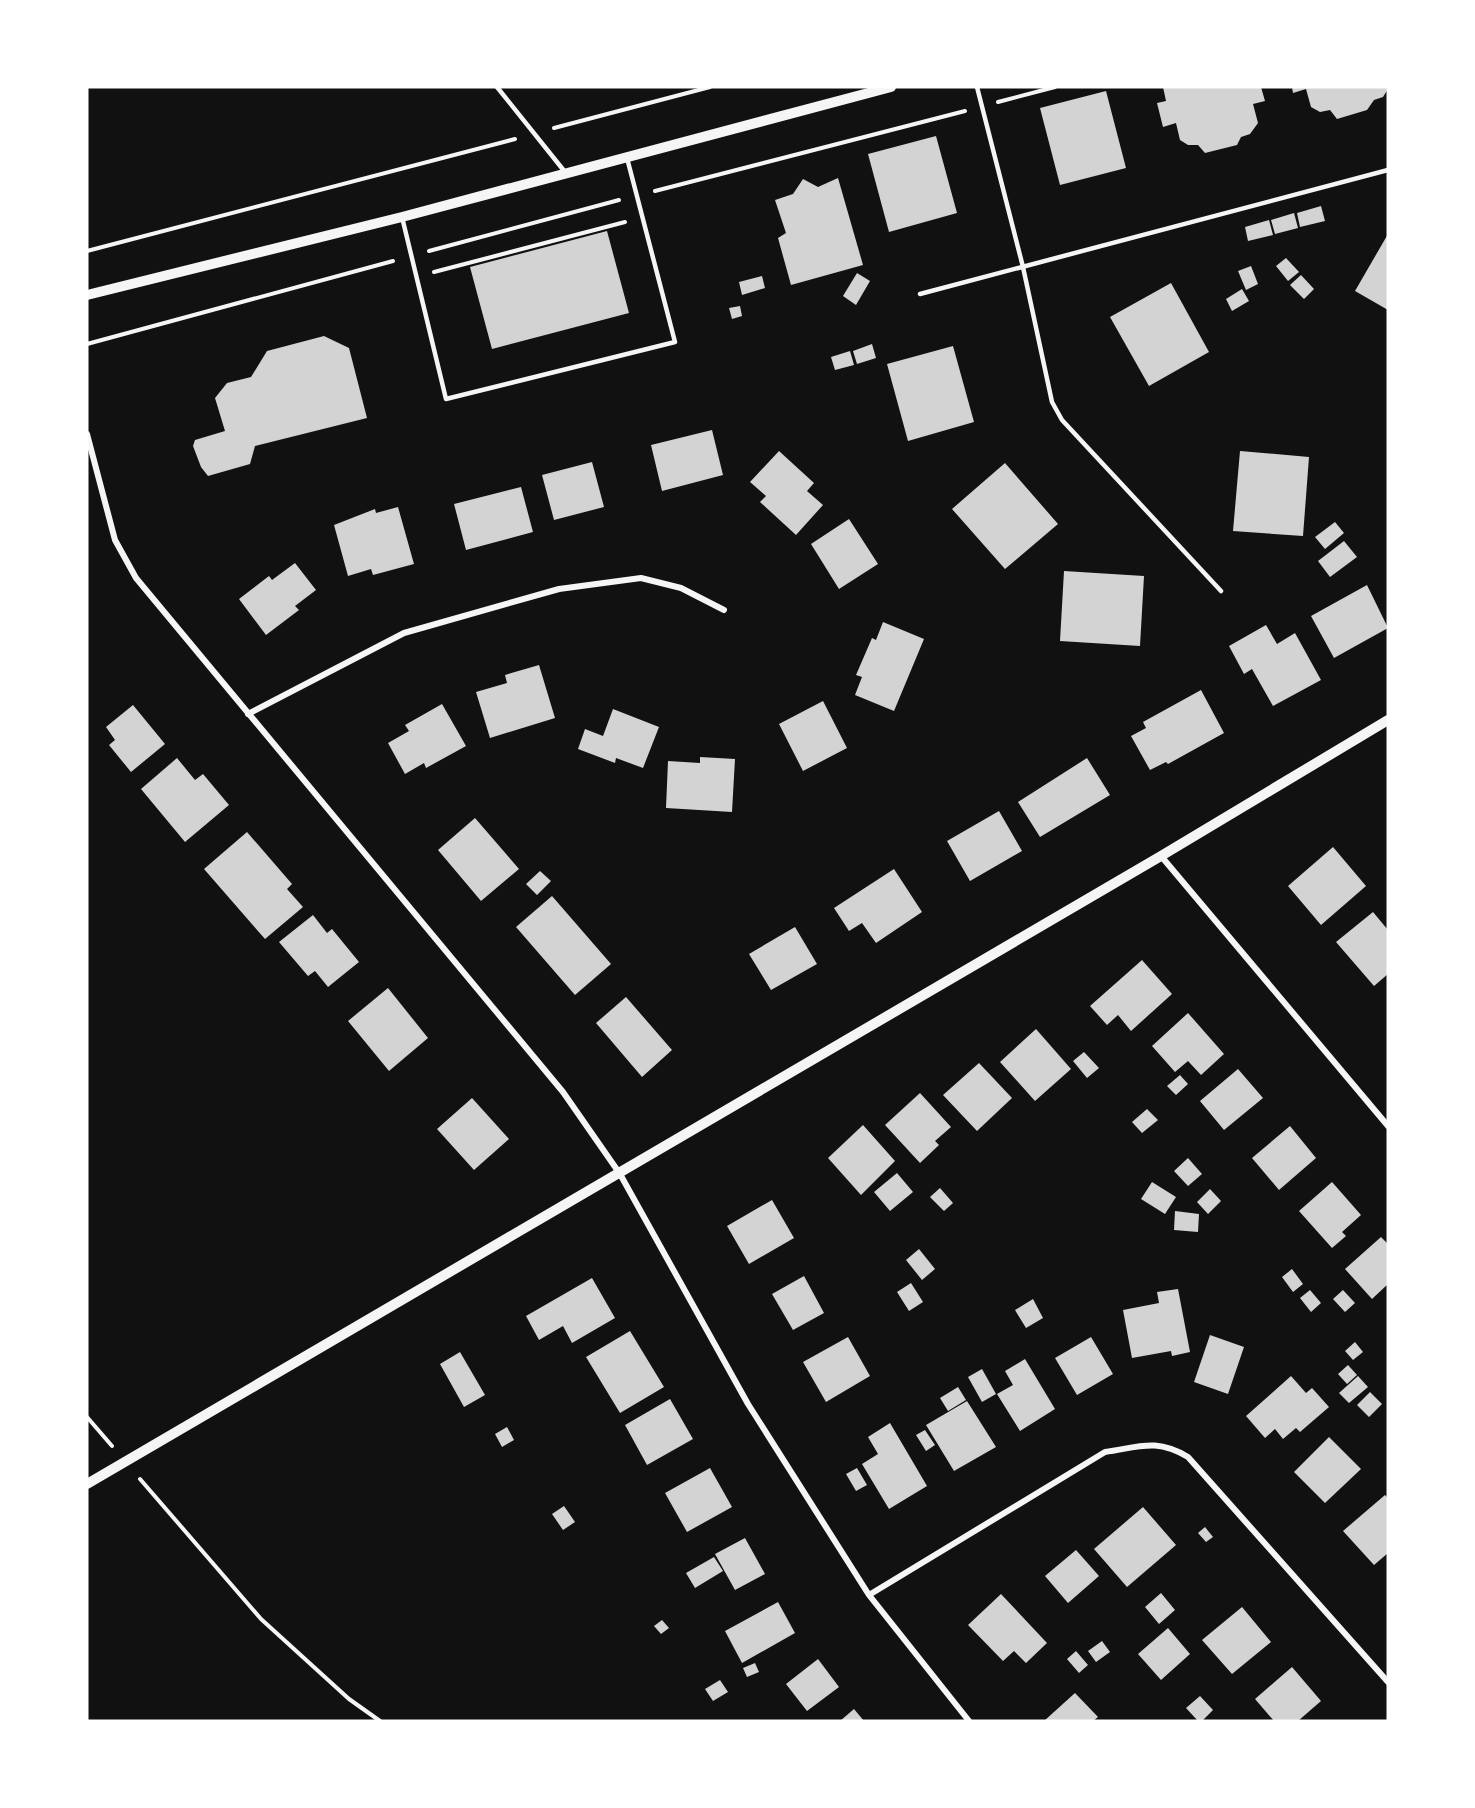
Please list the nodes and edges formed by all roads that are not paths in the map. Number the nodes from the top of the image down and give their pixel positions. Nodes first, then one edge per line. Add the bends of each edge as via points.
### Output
1 (497, 87) edge
2 (891, 87) edge
3 (976, 87) edge
4 (856, 91) edge
5 (627, 158) junction
6 (1388, 170) edge
7 (566, 173) junction
8 (402, 217) junction
9 (1023, 267) junction
10 (920, 294) dead end
11 (87, 295) edge
12 (87, 434) edge
13 (1221, 591) dead end
14 (724, 610) dead end
15 (248, 714) junction
16 (1388, 720) edge
17 (1161, 856) junction
18 (1388, 1125) edge
19 (620, 1174) junction
20 (87, 1484) edge
21 (869, 1595) junction
22 (1388, 1682) edge
23 (969, 1721) edge

1 - 7 lane
2 - 4 street
3 - 9 lane
4 - 5 street
5 - 7 street
5 - 8 lane via 675,342 446,399
6 - 9 lane
7 - 8 street
8 - 11 street
9 - 10 lane
9 - 13 lane via 1052,402 1062,420
12 - 15 street via 115,540 136,578
14 - 15 street via 681,588 640,579 559,589 404,633
15 - 19 street via 562,1092
16 - 17 street
17 - 18 street
17 - 19 street
19 - 20 street
19 - 21 street via 748,1404
21 - 22 street via 1105,1452 1169,1446 1188,1457
21 - 23 street

